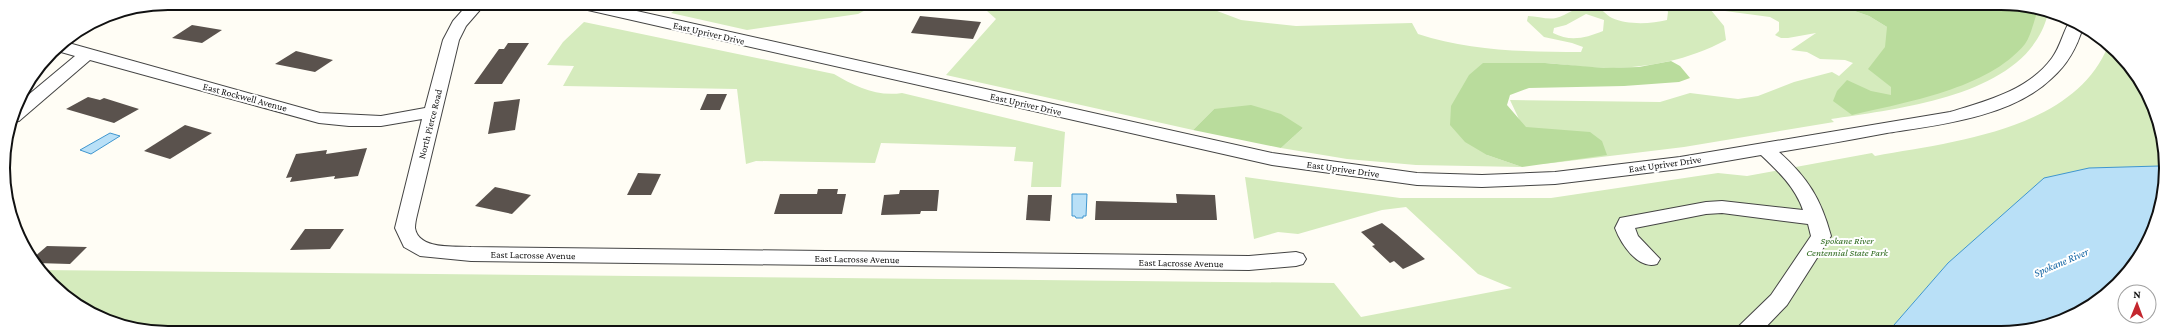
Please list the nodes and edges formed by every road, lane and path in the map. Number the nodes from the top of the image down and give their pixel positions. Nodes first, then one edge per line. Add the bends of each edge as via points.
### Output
1 (472, 10) edge
2 (610, 10) edge
3 (2075, 28) edge
4 (66, 48) edge
5 (87, 54) junction
6 (22, 109) edge
7 (433, 112) junction
8 (1765, 149) junction
9 (1816, 218) junction
10 (418, 248) joint
11 (1296, 259) dead end
12 (1650, 259) dead end
13 (1753, 326) edge

1 - 7 street, North Pierce Road via 459,24 451,40
2 - 8 street, East Upriver Drive via 1272,159 1341,170 1482,181 1555,178 1680,163
3 - 8 street, East Upriver Drive via 2064,57 2047,75 2020,94 1992,106 1952,117
4 - 5 street, East Rockwell Avenue
5 - 6 street
5 - 7 street, East Rockwell Avenue via 319,118 381,121
7 - 10 street, North Pierce Road via 406,221 407,236
8 - 9 street via 1800,182 1810,199
9 - 12 street via 1722,207 1628,223 1625,228 1629,239
9 - 13 street via 1821,236 1779,300
10 - 11 street, East Lacrosse Avenue via 454,253 1249,264

